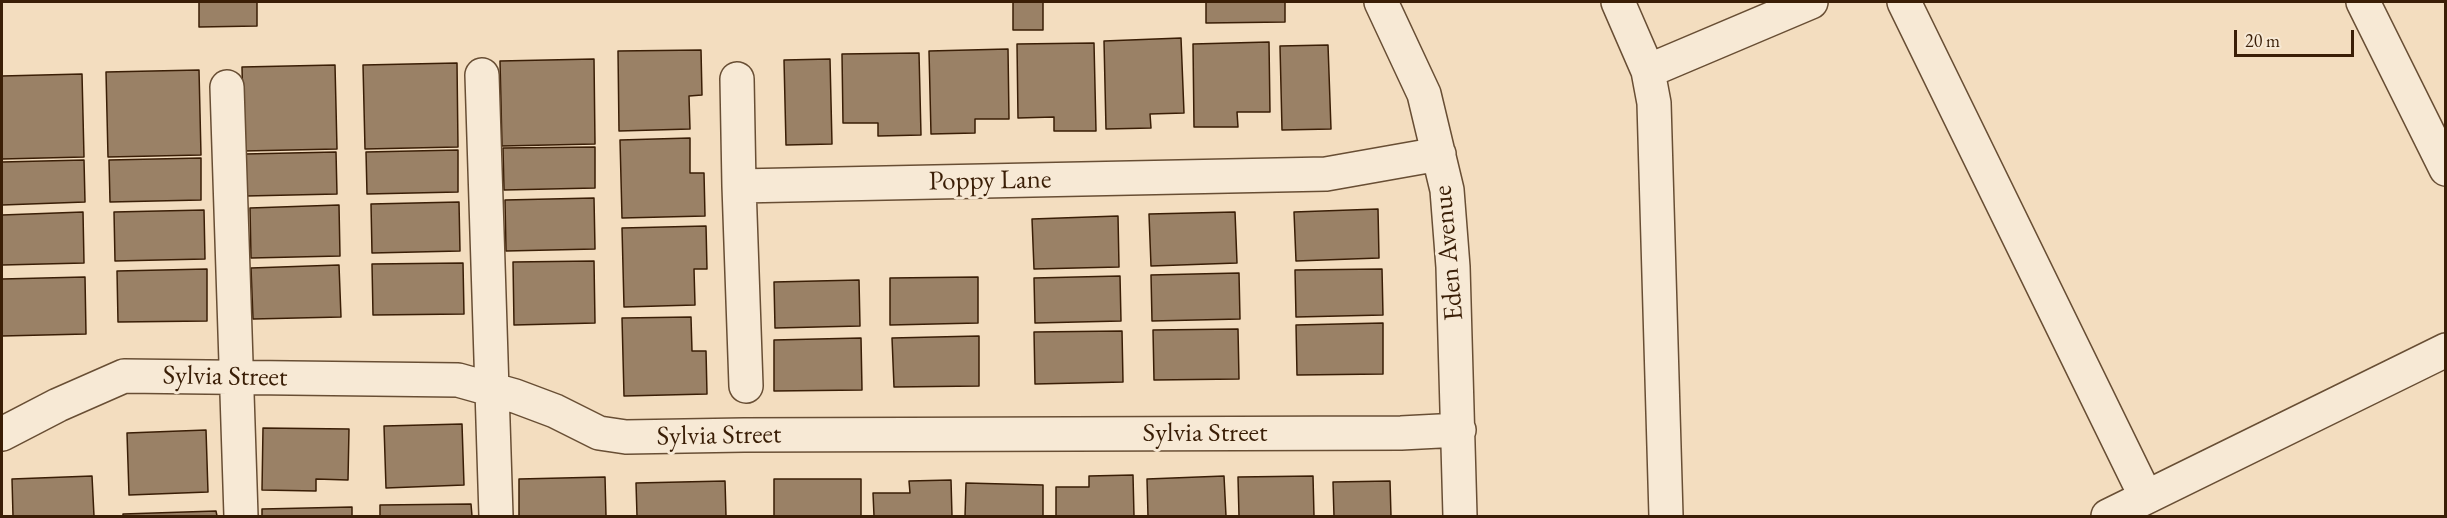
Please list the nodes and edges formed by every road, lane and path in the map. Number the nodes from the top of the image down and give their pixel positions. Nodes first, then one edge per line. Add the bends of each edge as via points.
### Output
1 (1381, 2) edge
2 (1618, 2) edge
3 (1811, 2) edge
4 (1904, 2) edge
5 (2363, 2) edge
6 (1648, 71) junction
7 (482, 75) dead end
8 (737, 79) dead end
9 (227, 87) dead end
10 (1439, 154) junction
11 (2445, 169) edge
12 (739, 186) junction
13 (2445, 350) edge
14 (237, 378) junction
15 (746, 386) dead end
16 (492, 389) junction
17 (1459, 430) junction
18 (2, 434) edge
19 (2146, 497) junction
20 (241, 516) edge
21 (496, 516) edge
22 (1460, 516) edge
23 (1666, 516) edge
24 (2108, 516) edge

1 - 10 street, Eden Avenue via 1424,94
2 - 6 street
3 - 6 street
4 - 19 street
5 - 11 street
6 - 23 street via 1654,103
7 - 16 street
8 - 12 street
9 - 14 street
10 - 12 street, Poppy Lane via 1326,174
10 - 17 street, Eden Avenue via 1447,190 1453,267
12 - 15 street
13 - 19 street
14 - 16 street, Sylvia Street via 458,380
14 - 18 street, Sylvia Street via 124,376
14 - 20 street
16 - 17 street, Sylvia Street via 555,411 599,433 626,437 1401,434
16 - 21 street
17 - 22 street, Eden Avenue
19 - 24 street

